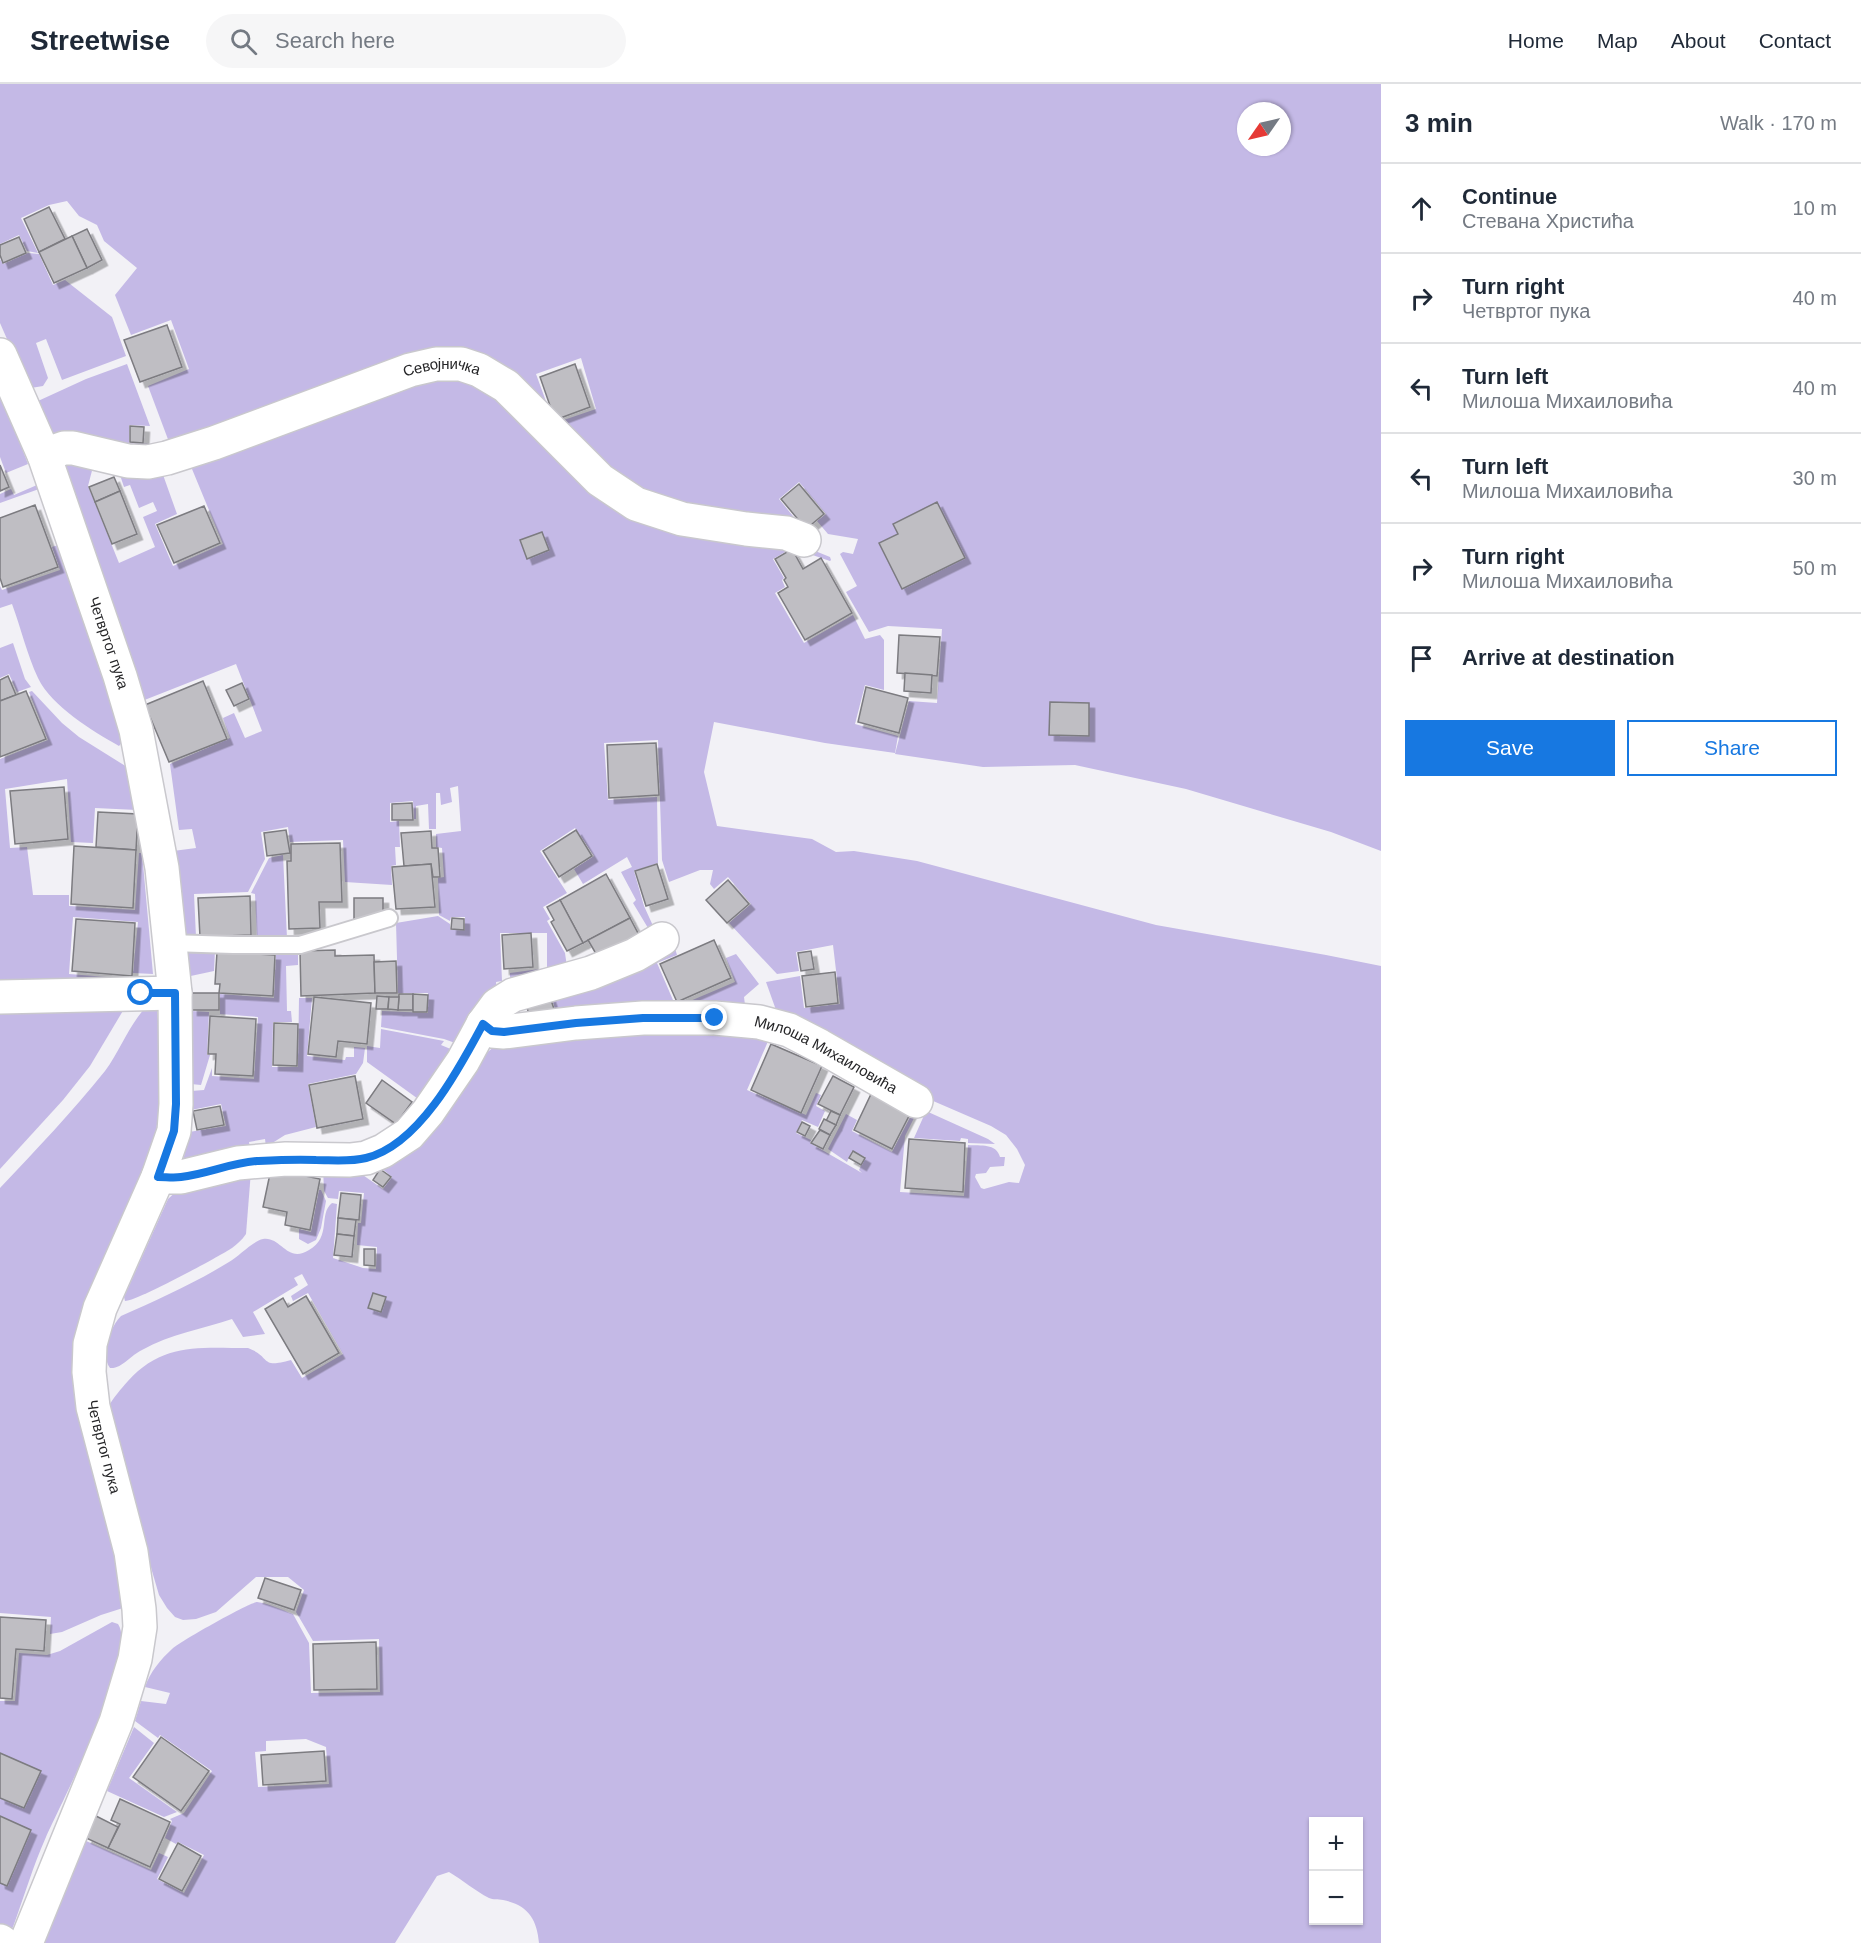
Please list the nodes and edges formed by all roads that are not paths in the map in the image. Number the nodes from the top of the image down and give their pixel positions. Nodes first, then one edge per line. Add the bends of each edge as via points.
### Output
1 (0, 355) edge
2 (44, 455) junction
3 (804, 540) dead end
4 (389, 918) dead end
5 (662, 939) dead end
6 (170, 943) junction
7 (175, 993) junction
8 (0, 997) edge
9 (483, 1024) junction
10 (916, 1101) dead end
11 (158, 1177) junction
12 (26, 1943) edge

1 - 2 street, Четвртог пука
2 - 3 street, Севојничка via 73,448 128,461 167,458 410,370 461,364 506,386 600,480 636,504 682,519 786,533
2 - 6 street, Четвртог пука via 136,730 162,868
4 - 6 lane via 300,945
5 - 9 street via 591,973 513,995 497,1005
6 - 7 street, Четвртог пука
7 - 8 street
7 - 11 street, Четвртог пука via 174,1131
9 - 10 street, Милоша Михаиловића via 492,1031 504,1032 643,1018 759,1022 789,1030
9 - 11 street via 428,1112 409,1134 383,1151 350,1160 238,1163 181,1177
11 - 12 street, Четвртог пука via 100,1308 90,1344 93,1407 131,1552 140,1627 135,1659 116,1722

